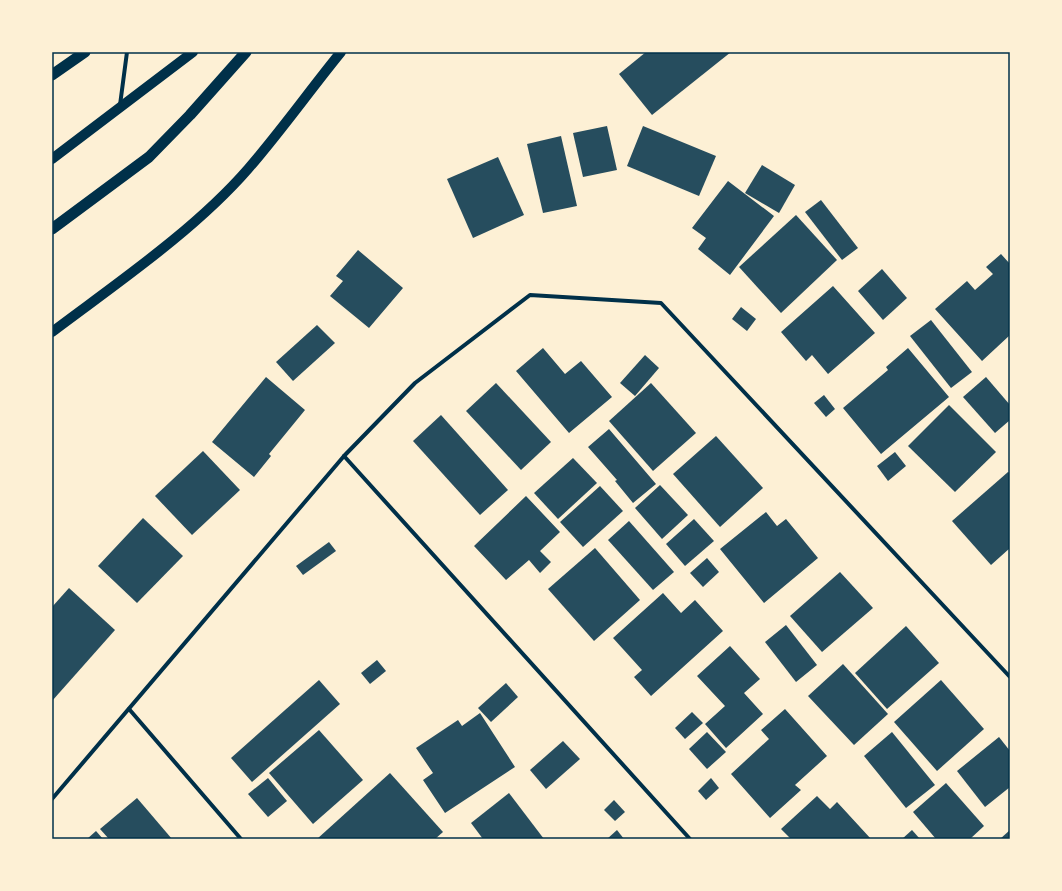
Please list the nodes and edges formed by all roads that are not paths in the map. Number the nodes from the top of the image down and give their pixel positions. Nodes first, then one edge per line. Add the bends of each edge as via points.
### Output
1 (85, 52) edge
2 (127, 52) edge
3 (193, 52) edge
4 (246, 52) edge
5 (341, 52) edge
6 (52, 75) edge
7 (120, 108) junction
8 (52, 159) edge
9 (52, 229) edge
10 (52, 332) edge
11 (344, 456) junction
12 (1010, 677) edge
13 (129, 709) junction
14 (52, 799) edge
15 (241, 839) edge
16 (690, 839) edge

1 - 6 highway
2 - 7 street
3 - 7 main road
4 - 9 highway via 190,115 149,156
5 - 10 main road via 248,169 199,218
7 - 8 main road
11 - 12 street via 414,383 530,295 661,303
11 - 13 street
11 - 16 street
13 - 14 street
13 - 15 street

